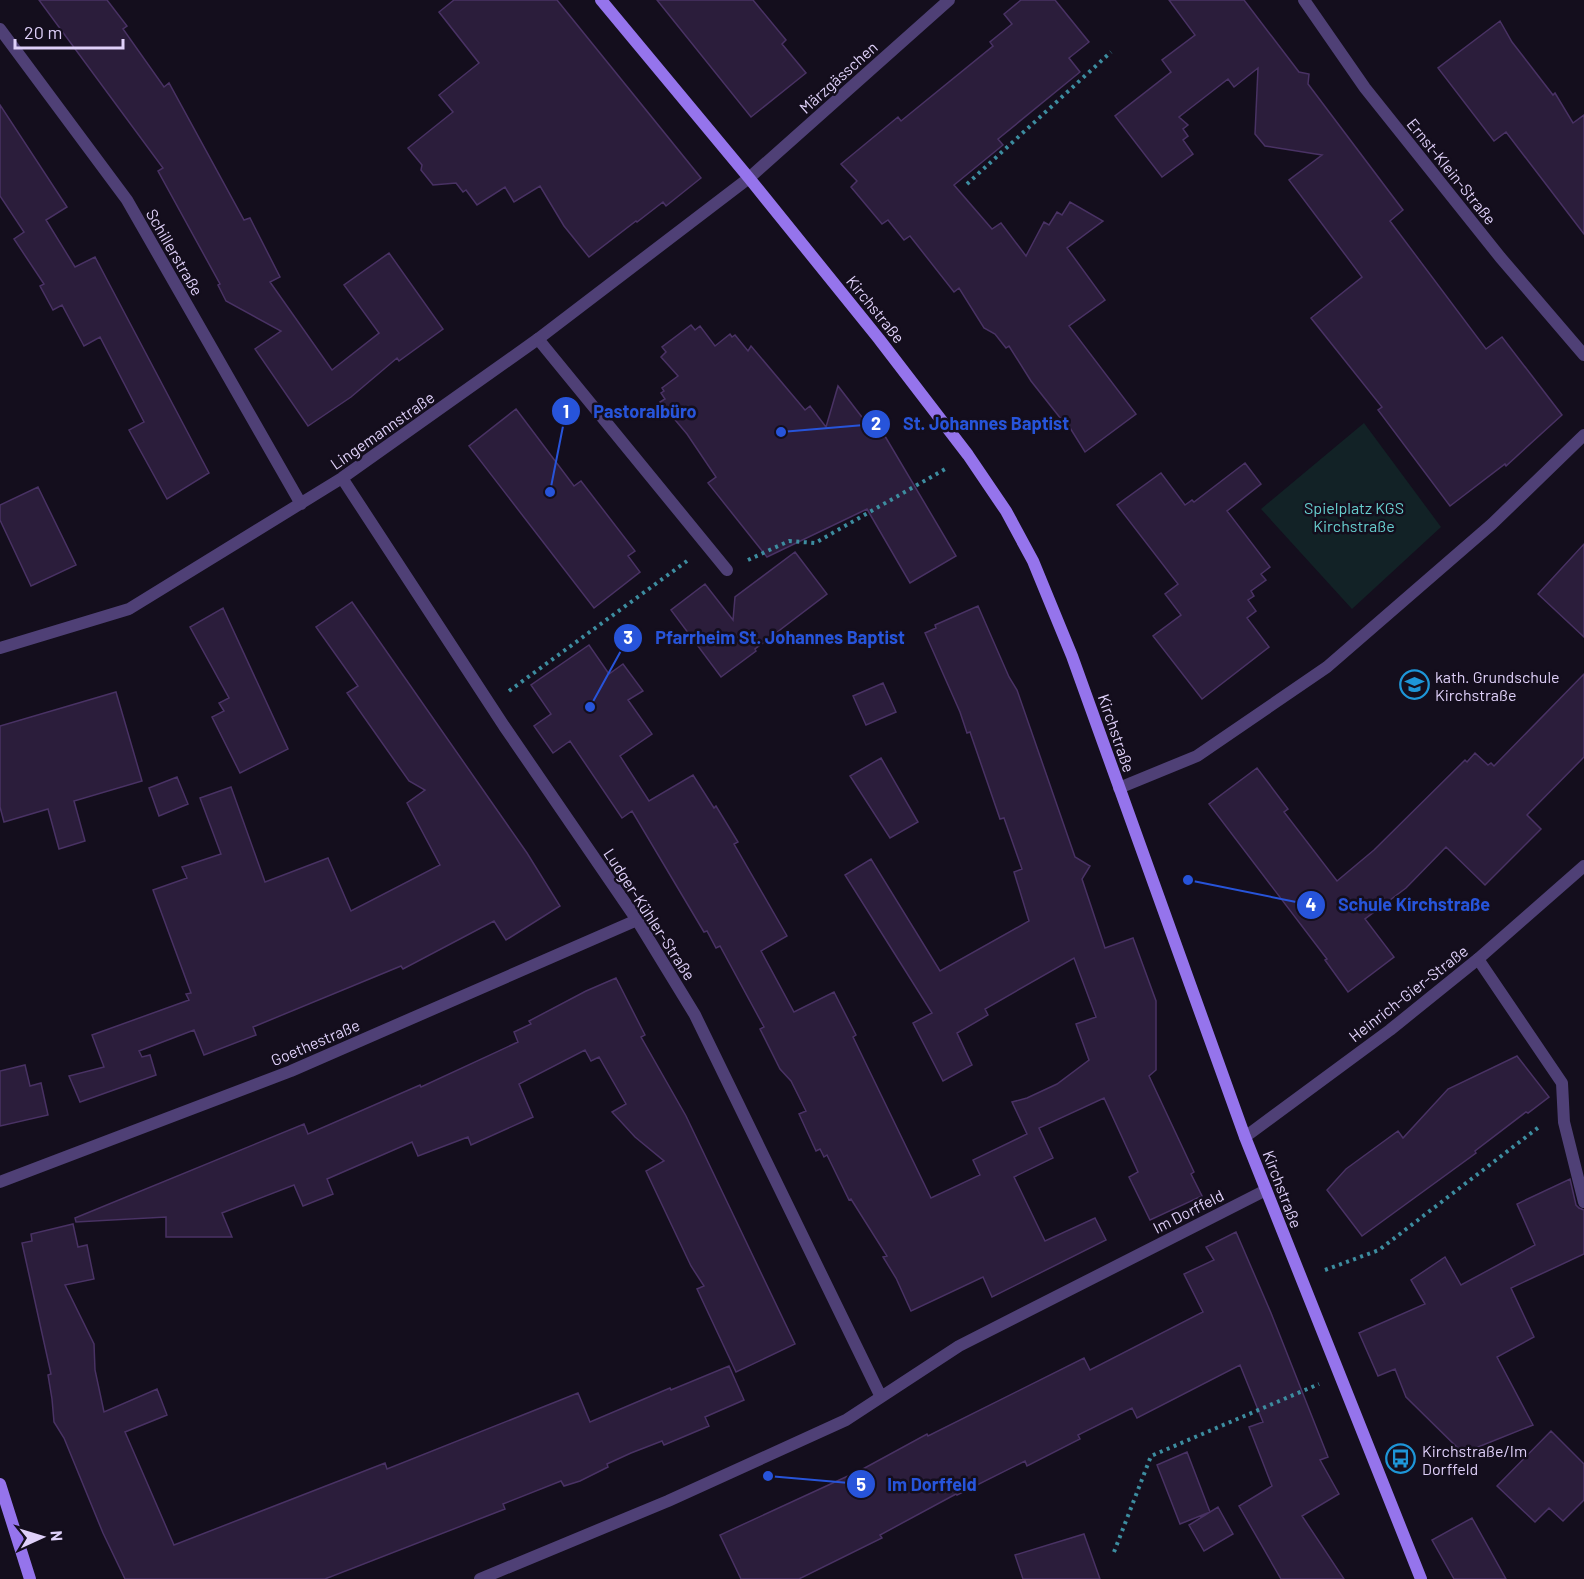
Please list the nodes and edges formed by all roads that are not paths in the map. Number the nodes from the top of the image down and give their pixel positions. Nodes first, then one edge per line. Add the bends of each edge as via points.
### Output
1 (601, 0) edge
2 (949, 0) edge
3 (1304, 0) edge
4 (0, 29) edge
5 (749, 178) junction
6 (538, 339) junction
7 (1584, 355) edge
8 (1584, 435) edge
9 (342, 478) junction
10 (301, 504) junction
11 (726, 570) road end
12 (0, 648) edge
13 (1119, 788) junction
14 (1584, 866) edge
15 (637, 920) junction
16 (1478, 959) junction
17 (1245, 1137) junction
18 (0, 1182) edge
19 (1266, 1190) junction
20 (1584, 1202) edge
21 (881, 1397) junction
22 (0, 1484) edge
23 (30, 1579) edge
24 (480, 1579) edge
25 (1421, 1579) edge

1 - 5 street, Kirchstraße
2 - 5 street, Märzgässchen
3 - 7 street, Ernst-Klein-Straße via 1372,98
4 - 10 street, Schillerstraße via 127,200
5 - 6 street, Lingemannstraße
5 - 13 street, Kirchstraße via 879,339 1006,511 1033,561 1072,656
6 - 9 street, Lingemannstraße
6 - 11 street
8 - 13 street via 1492,524 1327,667 1197,756
9 - 10 street, Lingemannstraße
9 - 15 street, Ludger-Kühler-Straße
10 - 12 street, Lingemannstraße via 129,609
13 - 17 street, Kirchstraße
14 - 16 street, Heinrich-Gier-Straße
15 - 18 street, Goethestraße via 291,1071
15 - 21 street, Ludger-Kühler-Straße via 695,1015
16 - 17 street, Heinrich-Gier-Straße
16 - 20 street via 1562,1083 1563,1113
17 - 19 street, Kirchstraße
19 - 21 street, Im Dorffeld via 959,1346
19 - 25 street, Kirchstraße
21 - 24 street, Im Dorffeld via 846,1420 668,1501
22 - 23 street

